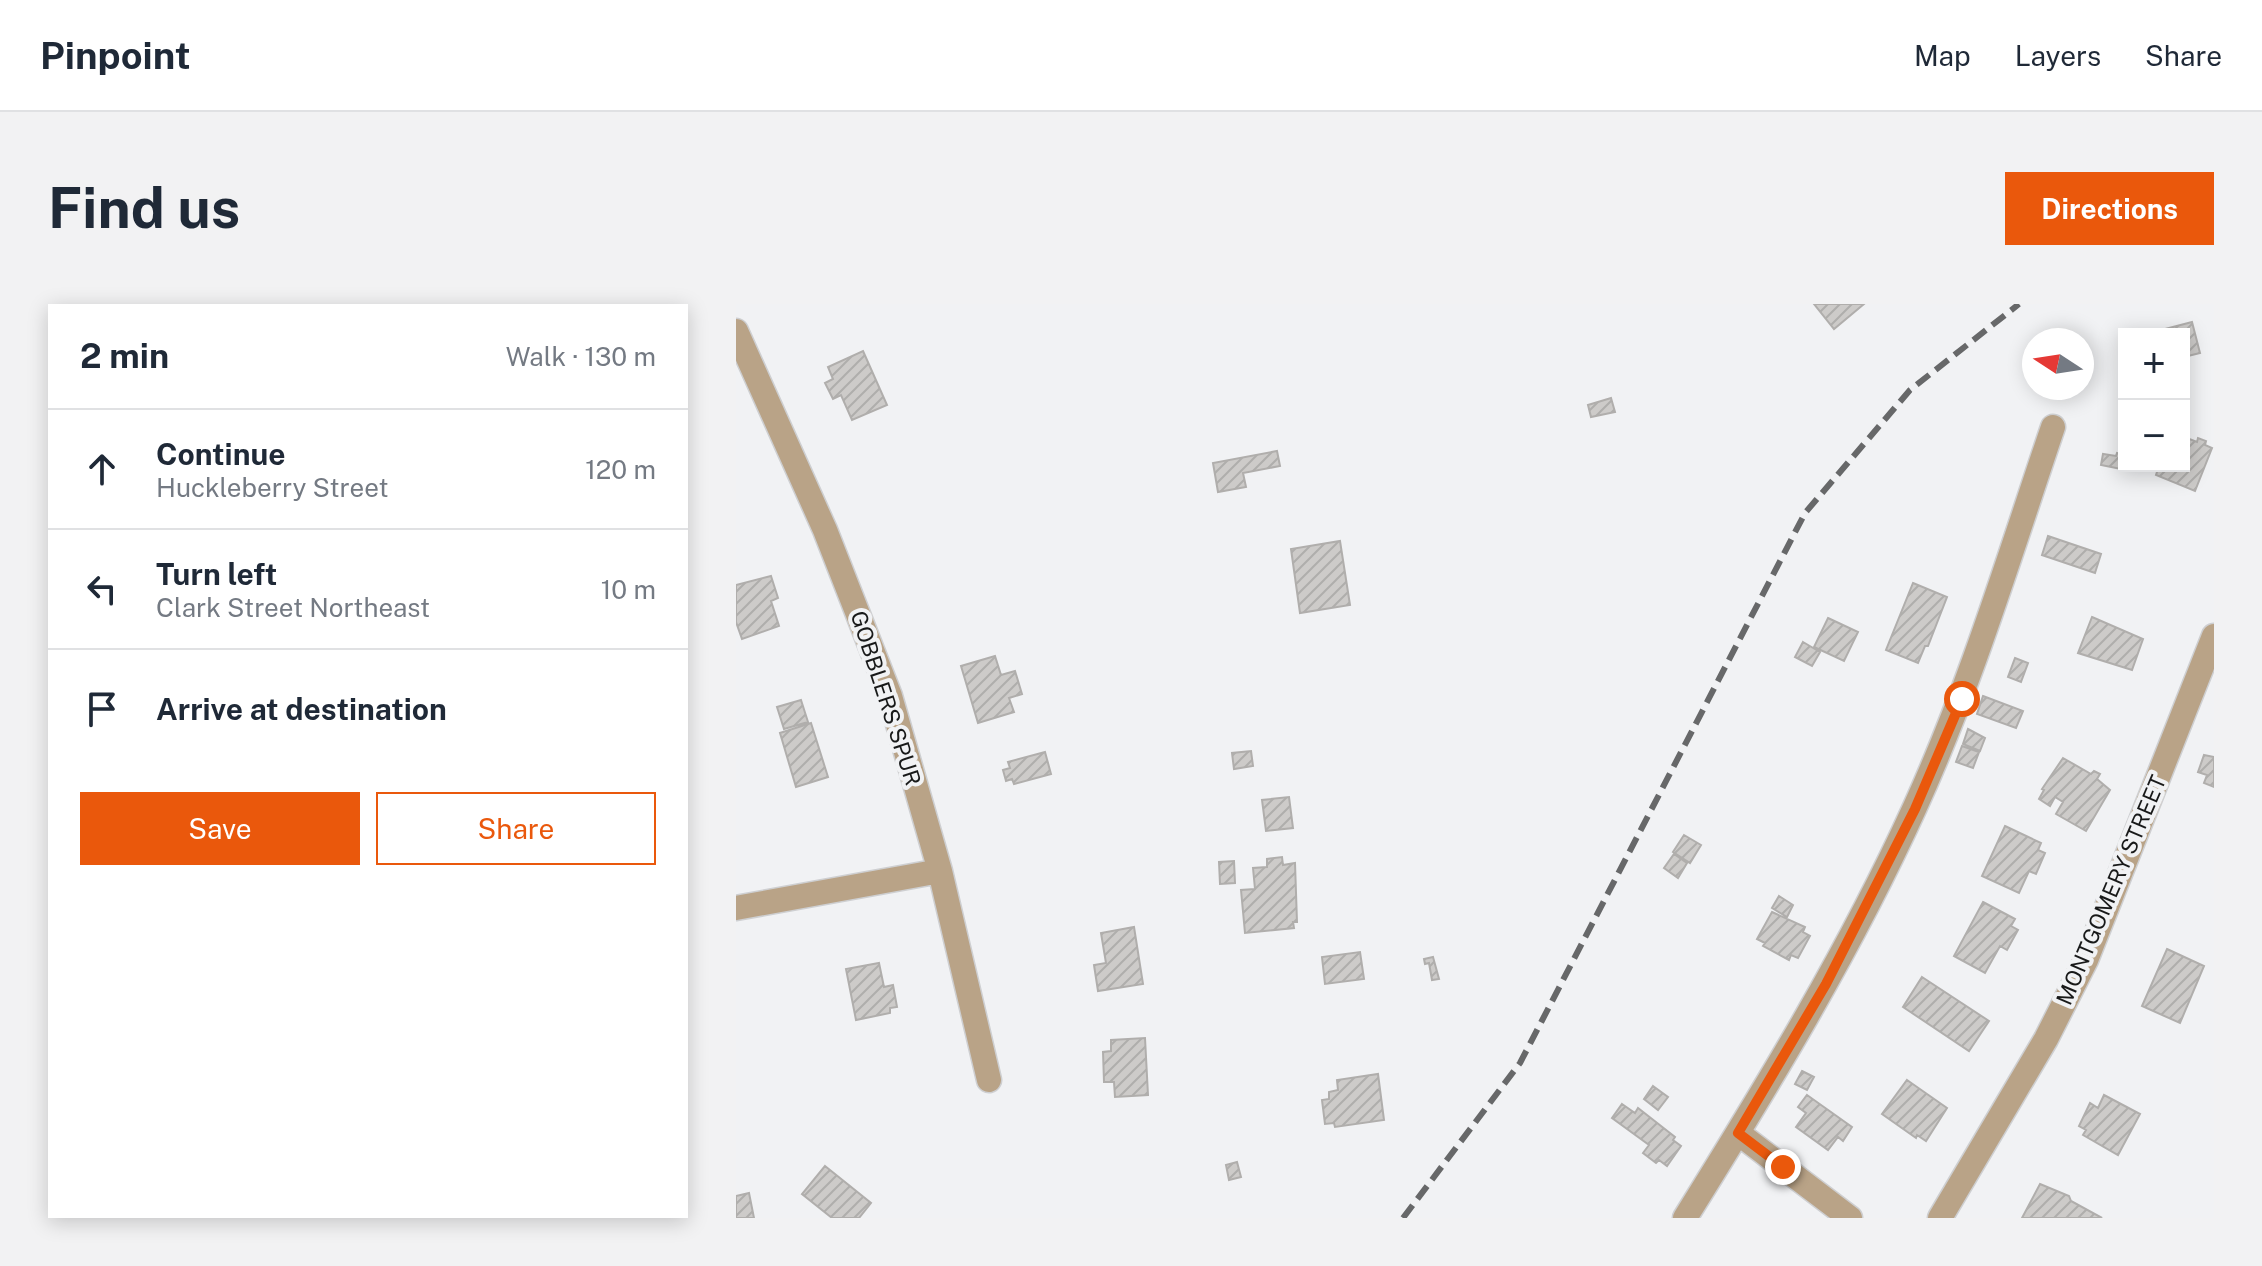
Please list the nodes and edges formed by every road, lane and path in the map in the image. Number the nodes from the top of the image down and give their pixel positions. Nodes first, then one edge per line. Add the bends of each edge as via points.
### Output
1 (736, 331) edge
2 (2053, 427) dead end
3 (2214, 636) edge
4 (940, 871) junction
5 (736, 908) edge
6 (989, 1080) dead end
7 (1738, 1133) junction
8 (1685, 1218) edge
9 (1850, 1218) edge
10 (1940, 1218) edge

1 - 4 street, GOBBLERS SPUR via 869,640
2 - 7 street via 1962,699 1915,809 1826,984
3 - 10 street, MONTGOMERY STREET via 2086,960 2046,1039
4 - 5 street
4 - 6 street, GOBBLERS SPUR
7 - 8 street
7 - 9 street

